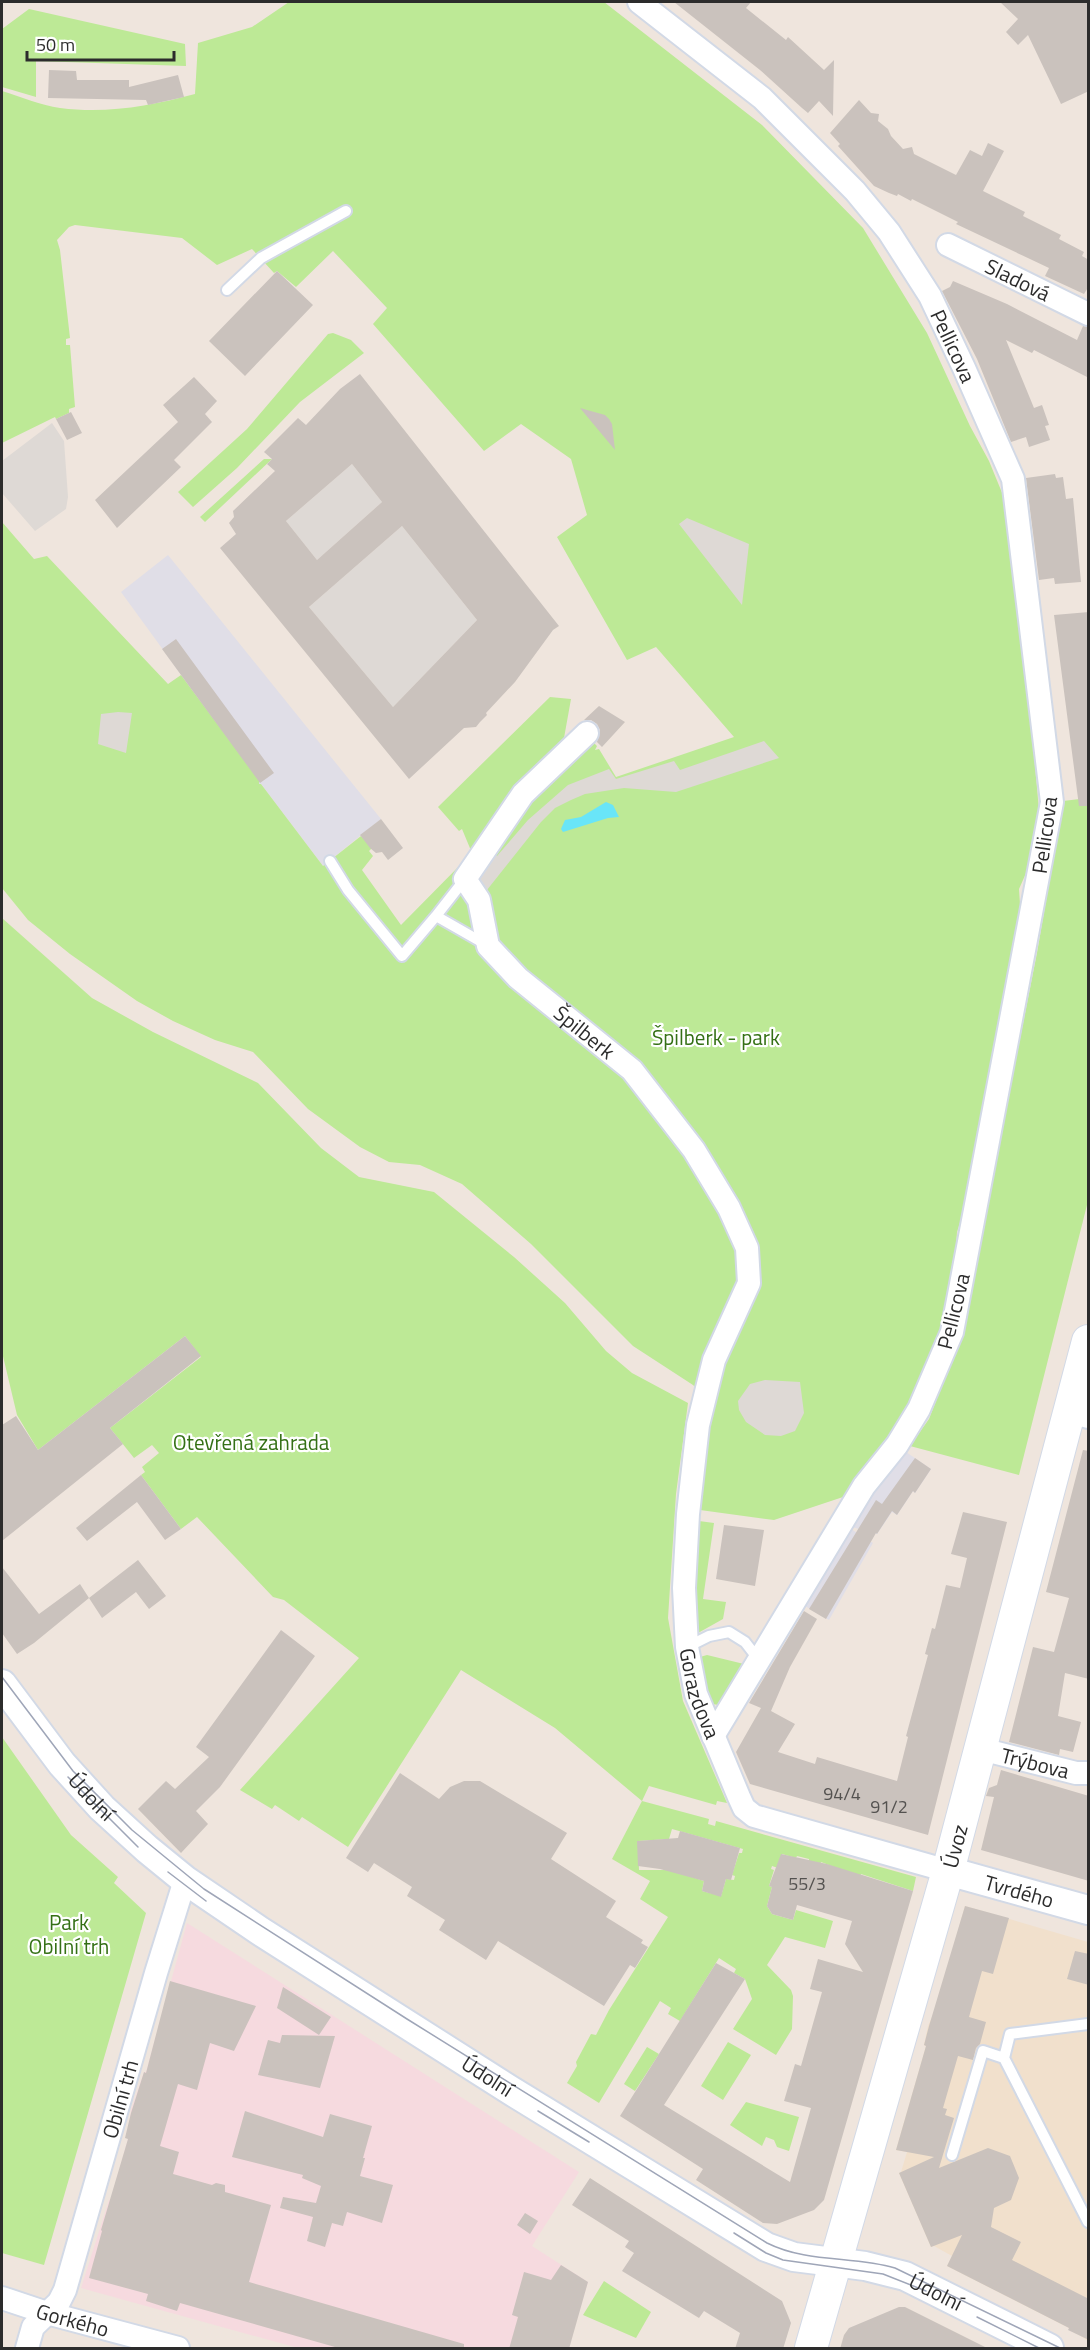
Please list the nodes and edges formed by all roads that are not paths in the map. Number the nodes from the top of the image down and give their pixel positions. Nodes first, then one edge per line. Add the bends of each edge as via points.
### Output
1 (639, 2) edge
2 (346, 211) dead end
3 (948, 245) dead end
4 (227, 290) dead end
5 (1089, 314) edge
6 (587, 733) dead end
7 (330, 861) dead end
8 (465, 879) junction
9 (436, 916) junction
10 (488, 946) junction
11 (1089, 1341) edge
12 (714, 1360) joint
13 (1079, 1414) edge
14 (687, 1647) junction
15 (759, 1661) junction
16 (2, 1684) edge
17 (712, 1736) junction
18 (981, 1749) junction
19 (1089, 1773) edge
20 (948, 1871) junction
21 (186, 1880) junction
22 (1089, 1910) edge
23 (1089, 2024) edge
24 (1004, 2058) junction
25 (952, 2155) dead end
26 (1089, 2222) edge
27 (835, 2262) junction
28 (2, 2298) edge
29 (47, 2313) junction
30 (27, 2349) edge
31 (178, 2349) edge
32 (811, 2349) edge
33 (1049, 2349) edge

1 - 15 street, Pellicova via 762,98 808,142 889,232 930,296 1013,479 1052,802 952,1332 919,1409 897,1445 864,1486
2 - 4 lane via 261,258
3 - 5 street, Sladová
6 - 8 street via 523,794
7 - 9 lane via 402,957
8 - 9 lane
8 - 10 street via 479,900
9 - 10 lane
10 - 12 street, Špilberk via 518,978 632,1070 694,1150 729,1208 747,1248 749,1283
11 - 13 main road, Úvoz
12 - 14 street, Gorazdova via 698,1425 688,1514 684,1588
13 - 18 main road, Úvoz
14 - 15 lane via 730,1626
14 - 17 street, Gorazdova via 696,1694
15 - 17 street, Pellicova
16 - 21 street, Údolní via 86,1791
17 - 20 street, Gorazdova via 744,1808 754,1816
18 - 19 street, Trýbova
18 - 20 main road, Úvoz
20 - 22 street, Tvrdého
20 - 27 main road, Úvoz
21 - 27 street, Údolní via 750,2239 775,2252
21 - 29 street, Obilní trh via 65,2290
23 - 24 lane via 1010,2034
24 - 25 lane via 983,2051
24 - 26 lane
27 - 32 main road, Úvoz
27 - 33 street, Údolní via 905,2276
28 - 29 street, Gorkého
29 - 30 street, Obilní trh via 33,2327
29 - 31 street, Gorkého

